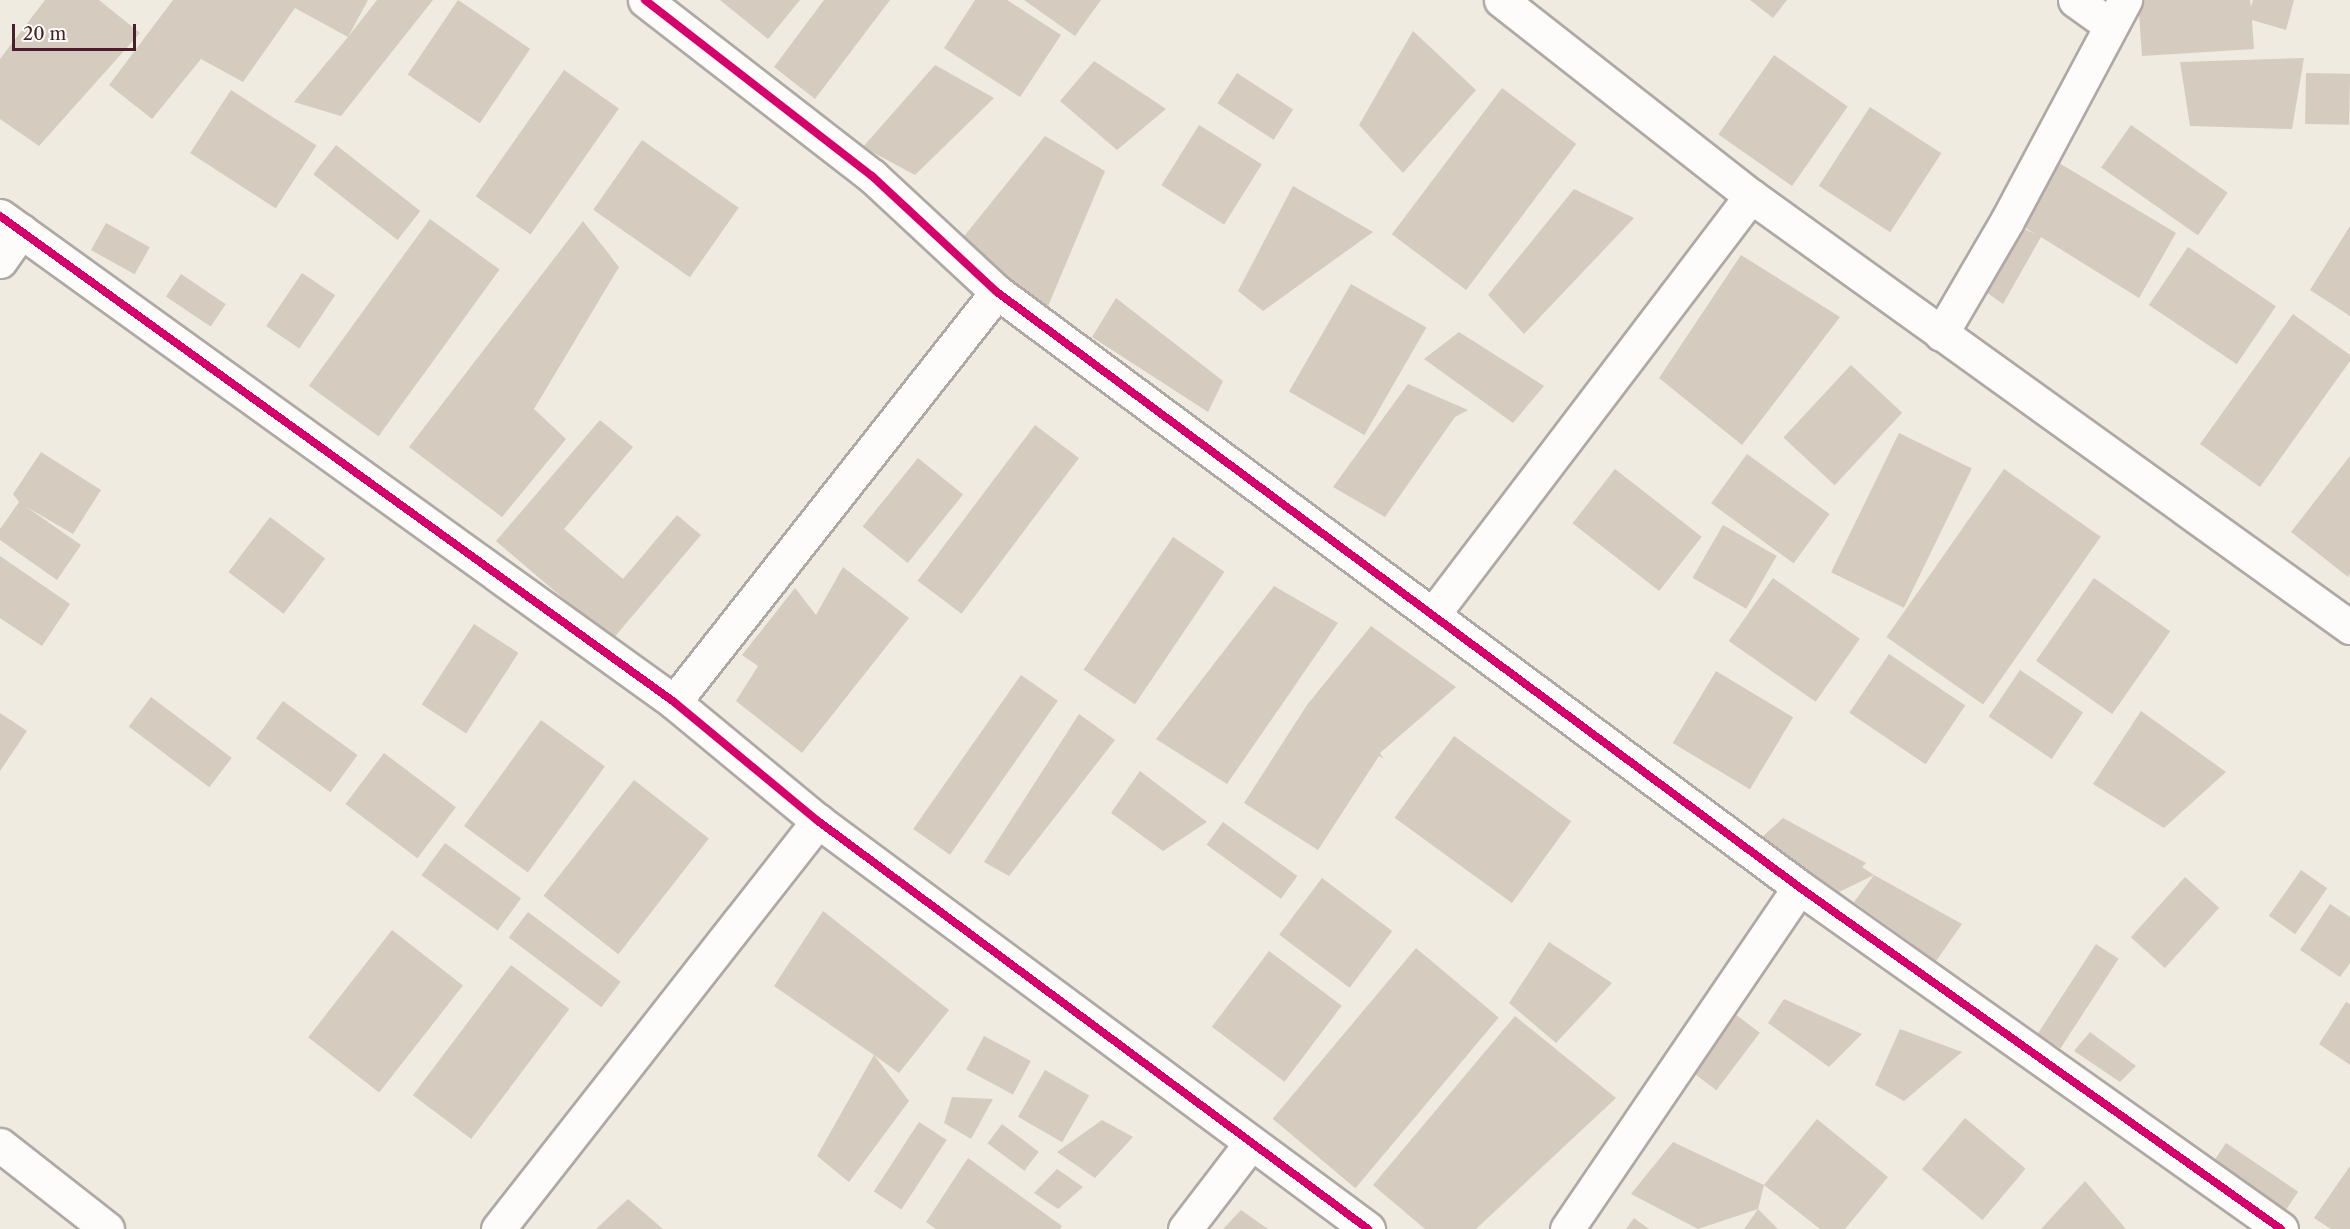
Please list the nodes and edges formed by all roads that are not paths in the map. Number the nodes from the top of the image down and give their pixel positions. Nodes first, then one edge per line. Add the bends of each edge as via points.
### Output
1 (645, 0) edge
2 (1501, 0) edge
3 (2075, 0) edge
4 (2118, 13) edge
5 (1751, 196) junction
6 (10, 224) edge
7 (0, 261) edge
8 (997, 292) junction
9 (1941, 334) junction
10 (1434, 613) junction
11 (2350, 627) edge
12 (674, 702) junction
13 (818, 821) junction
14 (1799, 887) junction
15 (1251, 1143) junction
16 (0, 1145) edge
17 (107, 1229) edge
18 (498, 1229) edge
19 (1185, 1229) edge
20 (1368, 1229) edge
21 (1567, 1229) edge
22 (2281, 1229) edge

1 - 8 street via 872,176
2 - 5 street
3 - 4 street
4 - 9 street
5 - 9 street
5 - 10 street
6 - 7 street
6 - 12 street
8 - 10 street
8 - 12 street
9 - 11 street
10 - 14 street
12 - 13 street
13 - 15 street
13 - 18 street
14 - 21 street
14 - 22 street
15 - 19 street
15 - 20 street
16 - 17 street

